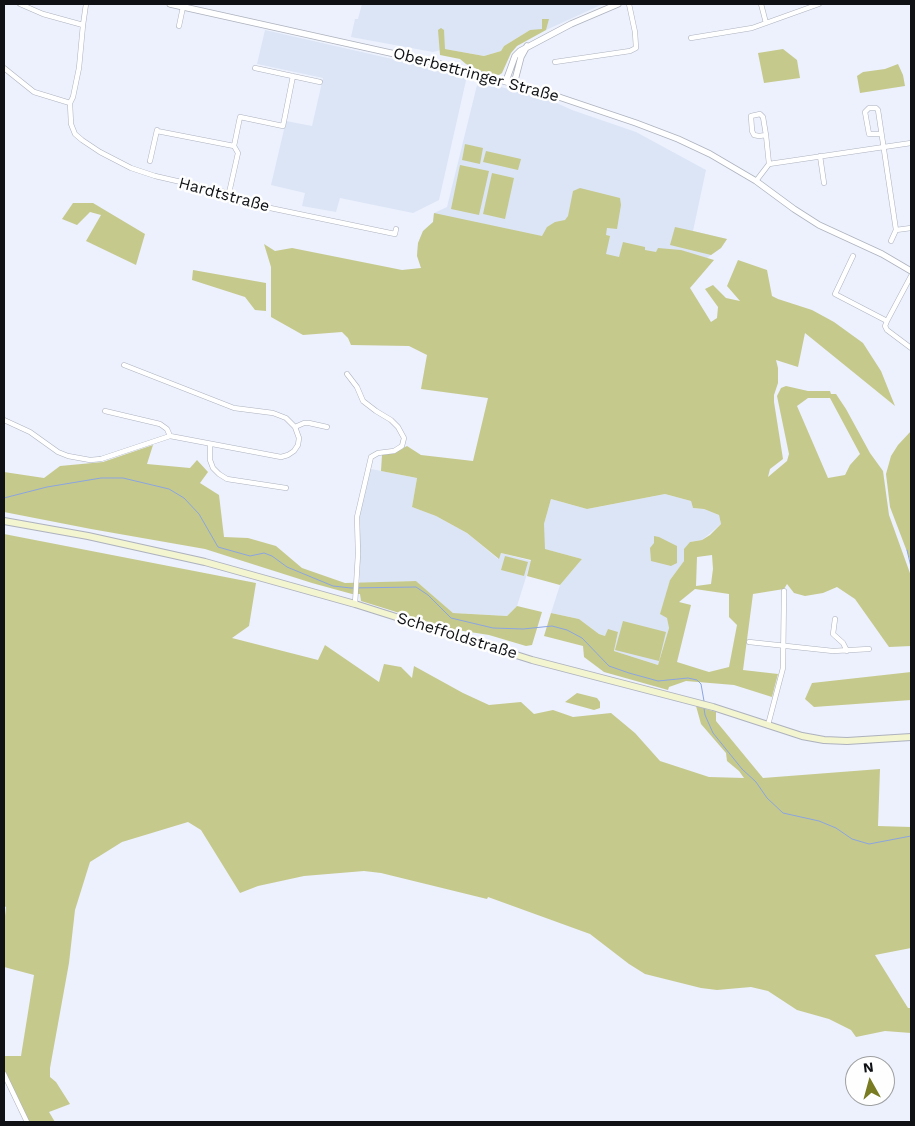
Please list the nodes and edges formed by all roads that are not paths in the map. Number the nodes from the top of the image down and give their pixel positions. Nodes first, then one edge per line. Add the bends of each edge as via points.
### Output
1 (20, 4) edge
2 (86, 4) edge
3 (170, 4) edge
4 (618, 4) edge
5 (629, 4) edge
6 (761, 4) edge
7 (819, 4) edge
8 (183, 7) junction
9 (766, 23) junction
10 (83, 25) junction
11 (180, 26) dead end
12 (691, 38) dead end
13 (527, 46) junction
14 (554, 62) dead end
15 (4, 68) edge
16 (255, 68) dead end
17 (293, 76) junction
18 (506, 81) junction
19 (320, 82) dead end
20 (514, 84) junction
21 (70, 103) junction
22 (881, 134) junction
23 (766, 135) junction
24 (911, 143) edge
25 (234, 146) junction
26 (883, 147) junction
27 (820, 156) junction
28 (150, 161) dead end
29 (769, 164) junction
30 (756, 182) junction
31 (824, 183) dead end
32 (228, 193) junction
33 (911, 228) edge
34 (396, 229) dead end
35 (896, 230) junction
36 (891, 241) dead end
37 (853, 256) dead end
38 (911, 271) edge
39 (911, 276) edge
40 (887, 321) junction
41 (911, 348) edge
42 (124, 365) dead end
43 (347, 374) dead end
44 (105, 411) dead end
45 (4, 420) edge
46 (295, 427) junction
47 (327, 427) dead end
48 (170, 436) junction
49 (210, 445) junction
50 (286, 488) dead end
51 (4, 521) edge
52 (784, 592) dead end
53 (356, 601) junction
54 (835, 619) dead end
55 (749, 642) dead end
56 (784, 646) junction
57 (869, 648) dead end
58 (847, 651) junction
59 (768, 725) junction
60 (911, 737) edge
61 (4, 1074) edge
62 (27, 1122) edge

1 - 10 street
2 - 10 street
3 - 8 street, Oberbettringer Straße
4 - 13 street
5 - 14 street via 636,48
6 - 9 street
7 - 9 street
8 - 11 street
8 - 18 street, Oberbettringer Straße
9 - 12 street via 744,30
10 - 21 street via 79,68
13 - 18 street via 515,56
13 - 20 street
15 - 21 street via 34,92
16 - 17 street
17 - 19 street
17 - 25 street via 282,126 240,117
18 - 20 street, Oberbettringer Straße
20 - 30 street, Oberbettringer Straße via 661,132 710,154
21 - 32 street, Hardtstraße via 73,130 100,152 154,176
22 - 22 street via 878,110 869,108 865,112 868,131 872,135
22 - 26 street
23 - 23 street via 763,116 751,116 754,134
23 - 29 street
24 - 26 street
25 - 28 street via 157,129
25 - 32 street via 238,154
26 - 27 street
26 - 35 street
27 - 29 street
27 - 31 street
29 - 30 street
30 - 38 street, Oberbettringer Straße via 819,225
32 - 34 street, Hardtstraße via 227,199 395,234
33 - 35 street
35 - 36 street
37 - 40 street via 835,294
39 - 40 street
40 - 41 street via 887,330
42 - 46 street via 234,408 273,413 286,418
43 - 53 street via 364,401 392,420 404,438 402,446 394,451 371,457 357,517
44 - 48 street via 160,424
45 - 48 street via 30,432 58,452 90,460
46 - 47 street via 304,423
46 - 49 street via 298,445 294,451 280,457
48 - 49 street
49 - 50 street via 213,468 227,479
51 - 53 main road, Scheffoldstraße via 176,555
52 - 56 street
53 - 59 main road, Scheffoldstraße via 532,660 713,707
54 - 58 street via 833,634
55 - 56 street
56 - 58 street
56 - 59 street via 780,683
57 - 58 street
59 - 60 main road, Scheffoldstraße via 824,740
61 - 62 street

